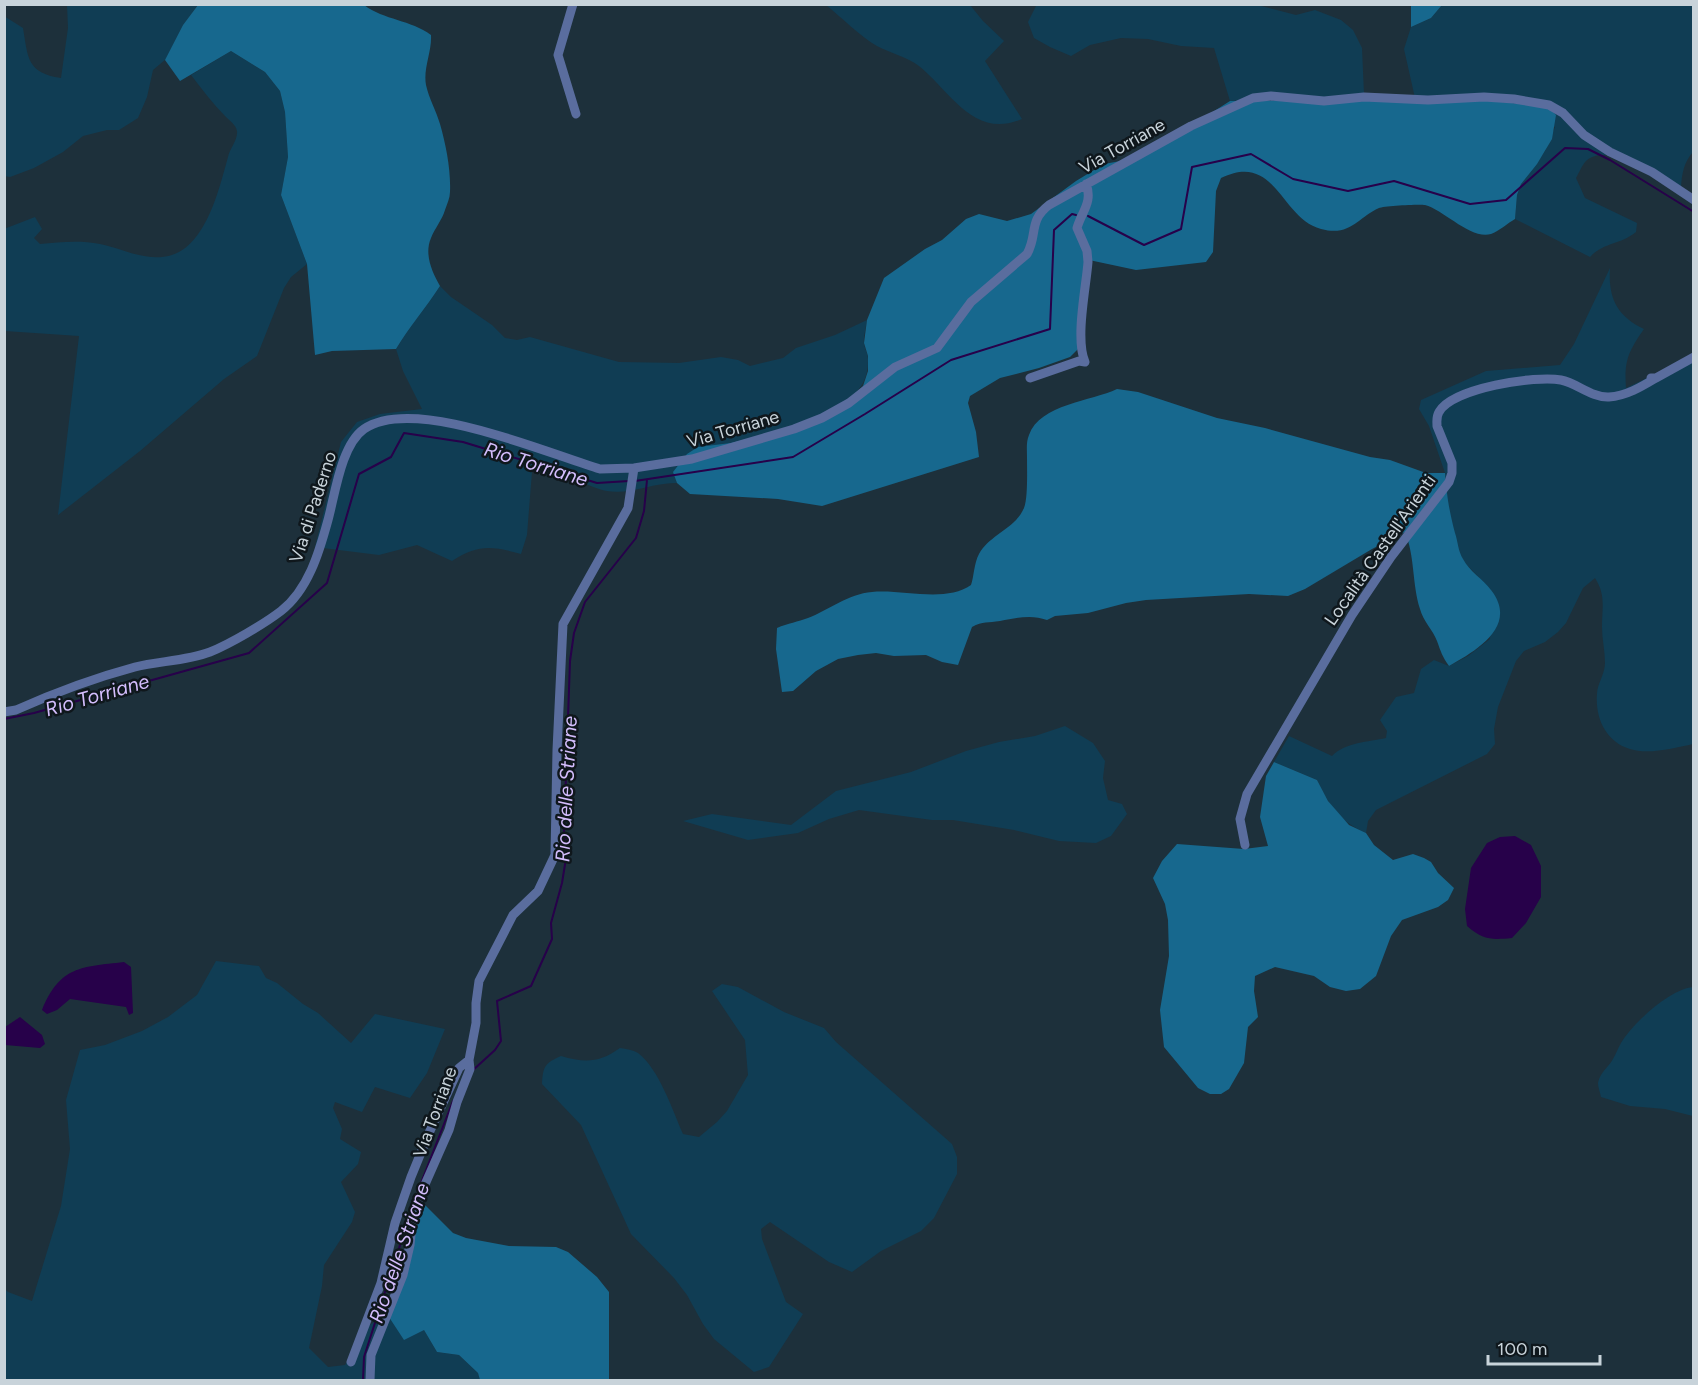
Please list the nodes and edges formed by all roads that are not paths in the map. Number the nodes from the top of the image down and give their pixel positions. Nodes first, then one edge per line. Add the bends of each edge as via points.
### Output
1 (573, 4) edge
2 (576, 114) dead end
3 (1086, 184) junction
4 (1694, 200) edge
5 (1694, 357) edge
6 (1030, 378) dead end
7 (600, 469) joint
8 (632, 477) junction
9 (4, 712) edge
10 (1245, 845) dead end
11 (469, 1068) junction
12 (351, 1362) dead end
13 (370, 1380) edge

1 - 2 street via 558,55
3 - 4 street, Via Torriane via 1191,126 1253,98 1324,101 1484,97 1549,105 1563,113 1584,135
3 - 6 street via 1089,194 1077,231 1088,262 1081,335 1085,362
3 - 8 street, Via Torriane via 1041,211 1027,254 971,302 940,345 895,367 849,403 822,418
5 - 10 street, Località Castell'Arienti via 1626,394 1598,395 1560,379 1518,380 1478,390 1440,410 1437,426 1452,463 1450,478 1352,615 1247,794 1240,819
7 - 8 street, Via Torriane
7 - 9 street, Via di Paderno via 480,429 435,420 383,421 363,430 351,444 312,568 294,599 280,611 211,651 98,677
8 - 11 street, Via Torriane via 628,508 563,624 555,855 538,891 513,915 479,981
11 - 12 street, Via Torriane via 459,1068 411,1177 381,1283
11 - 13 street, Via Torriane via 449,1130 419,1198 403,1275 371,1355

